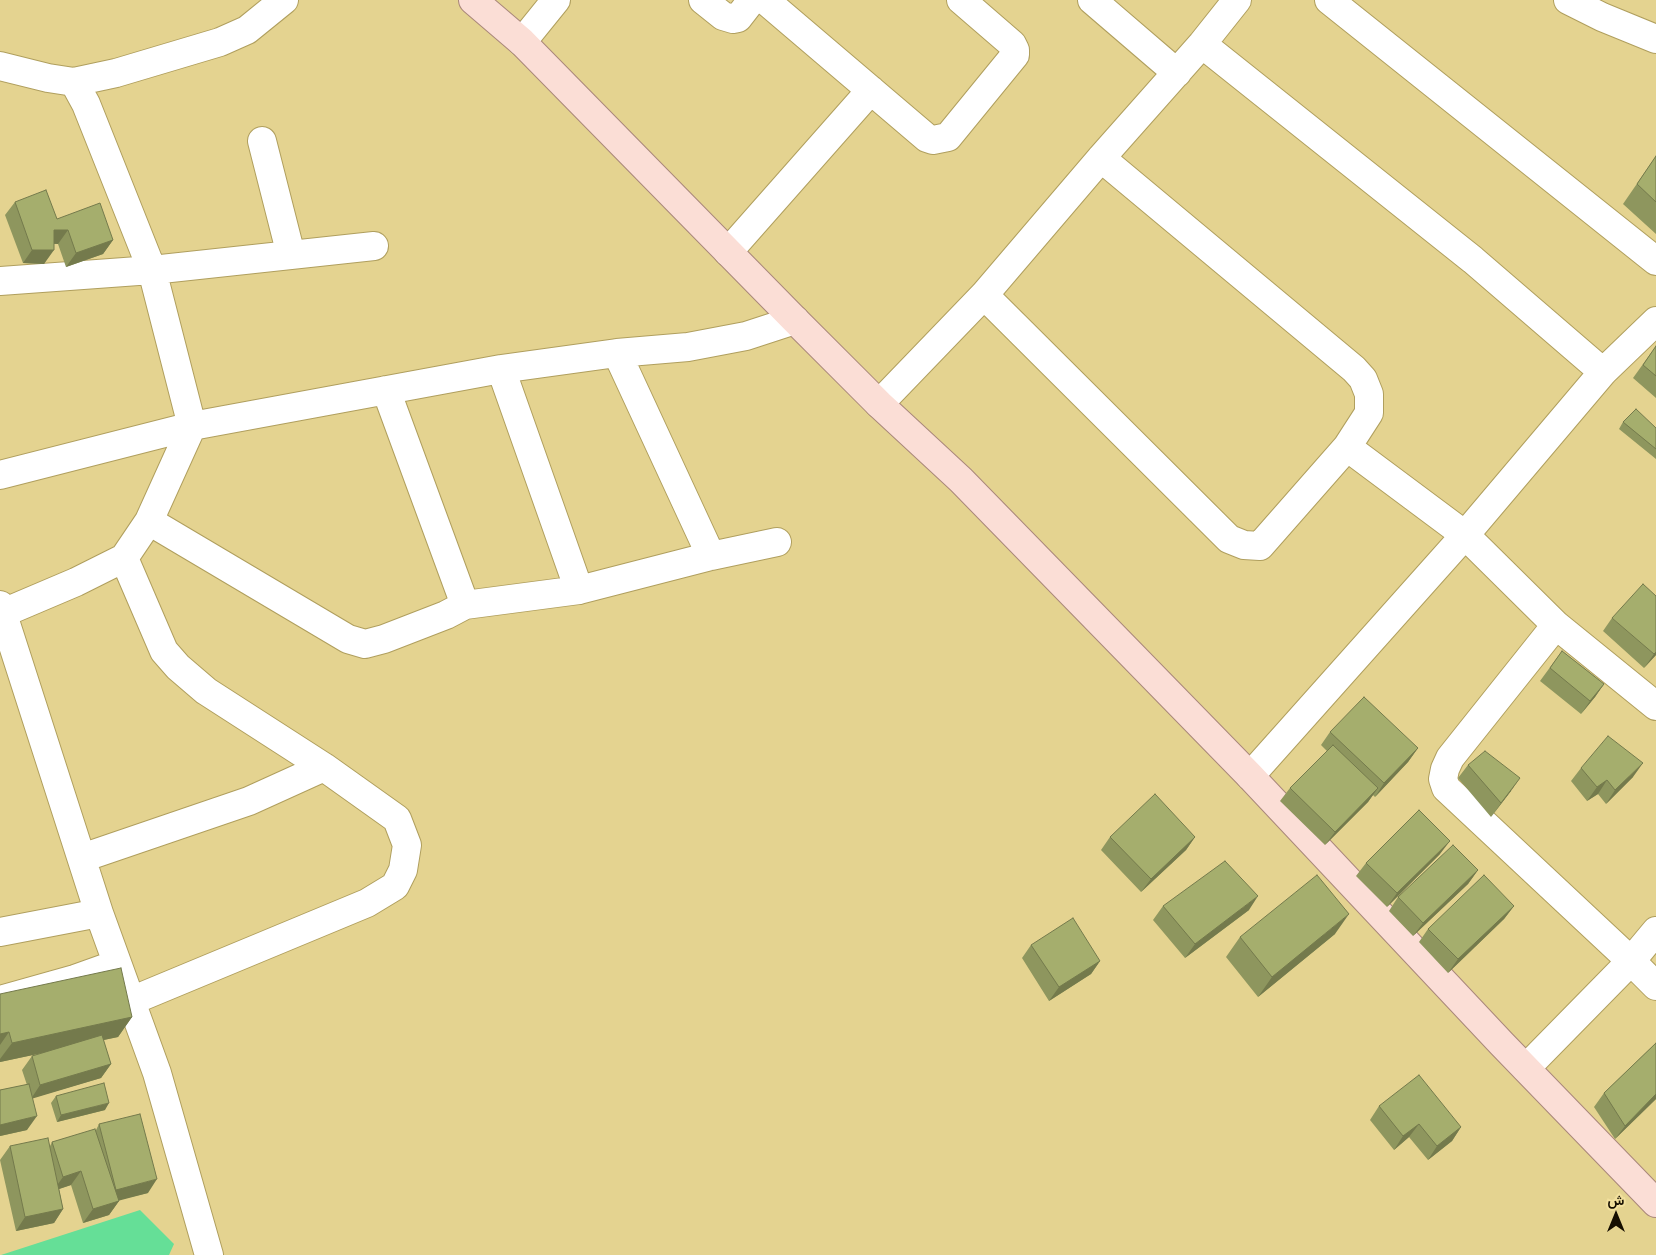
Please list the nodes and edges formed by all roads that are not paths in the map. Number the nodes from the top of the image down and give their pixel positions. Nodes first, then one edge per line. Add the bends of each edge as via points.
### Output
1 (284, 0) edge
2 (473, 0) edge
3 (556, 0) edge
4 (703, 0) edge
5 (752, 0) edge
6 (765, 0) edge
7 (961, 0) edge
8 (1092, 0) edge
9 (1237, 0) edge
10 (1329, 0) edge
11 (1568, 0) edge
12 (1656, 39) edge
13 (522, 42) junction
14 (1202, 44) junction
15 (0, 66) edge
16 (1177, 73) junction
17 (74, 82) junction
18 (871, 90) junction
19 (262, 141) dead end
20 (1101, 158) junction
21 (374, 246) dead end
22 (728, 252) junction
23 (291, 255) junction
24 (1656, 261) edge
25 (152, 270) junction
26 (0, 281) edge
27 (984, 295) junction
28 (795, 320) junction
29 (1656, 321) edge
30 (617, 353) junction
31 (501, 369) junction
32 (1603, 372) junction
33 (386, 390) junction
34 (879, 404) junction
35 (192, 426) junction
36 (1347, 447) junction
37 (0, 475) edge
38 (149, 521) junction
39 (1465, 535) junction
40 (777, 542) dead end
41 (712, 556) junction
42 (124, 558) junction
43 (579, 590) junction
44 (465, 605) junction
45 (2, 609) edge
46 (1556, 625) junction
47 (1656, 706) edge
48 (324, 767) junction
49 (1250, 776) junction
50 (82, 858) junction
51 (99, 913) junction
52 (1656, 931) edge
53 (0, 932) edge
54 (1631, 961) junction
55 (117, 964) junction
56 (1656, 986) edge
57 (0, 1000) edge
58 (131, 1001) junction
59 (1526, 1068) junction
60 (1656, 1203) edge
61 (204, 1250) edge

1 - 17 street via 247,30 220,42
2 - 13 main road
3 - 13 street
4 - 5 street via 733,19 738,18
6 - 18 street
7 - 18 street via 1012,44 1015,55 948,137 927,138
8 - 16 street
9 - 14 street
10 - 24 street
11 - 12 street
13 - 22 main road
14 - 16 street
14 - 32 street via 1473,260
15 - 17 street
16 - 20 street
17 - 25 street via 86,104
18 - 22 street
19 - 23 street
20 - 27 street
20 - 36 street via 1364,379 1369,394 1369,413
21 - 23 street
22 - 28 main road
23 - 25 street
25 - 26 street
25 - 35 street
27 - 34 street
27 - 36 street via 1229,539 1244,545 1260,546
28 - 30 street via 746,336 688,347
28 - 34 main road
29 - 32 street
30 - 31 street
30 - 41 street
31 - 33 street
31 - 43 street
32 - 39 street
33 - 35 street
33 - 44 street
34 - 49 main road via 961,480
35 - 37 street
35 - 38 street
36 - 39 street
38 - 42 street
38 - 44 street via 348,639 365,644
39 - 46 street
39 - 49 street
40 - 41 street
41 - 43 street
42 - 45 street via 76,582
42 - 48 street via 164,651 178,667 206,691
43 - 44 street
45 - 50 street
46 - 47 street
46 - 54 street via 1450,758 1443,779 1446,788
48 - 50 street via 249,801
48 - 58 street via 397,819 407,845 403,870 395,886 367,903
49 - 59 main road
50 - 51 street
51 - 53 street
51 - 55 street
52 - 54 street
54 - 56 street
54 - 59 street
55 - 57 street
55 - 58 street
58 - 61 street via 157,1072
59 - 60 main road

